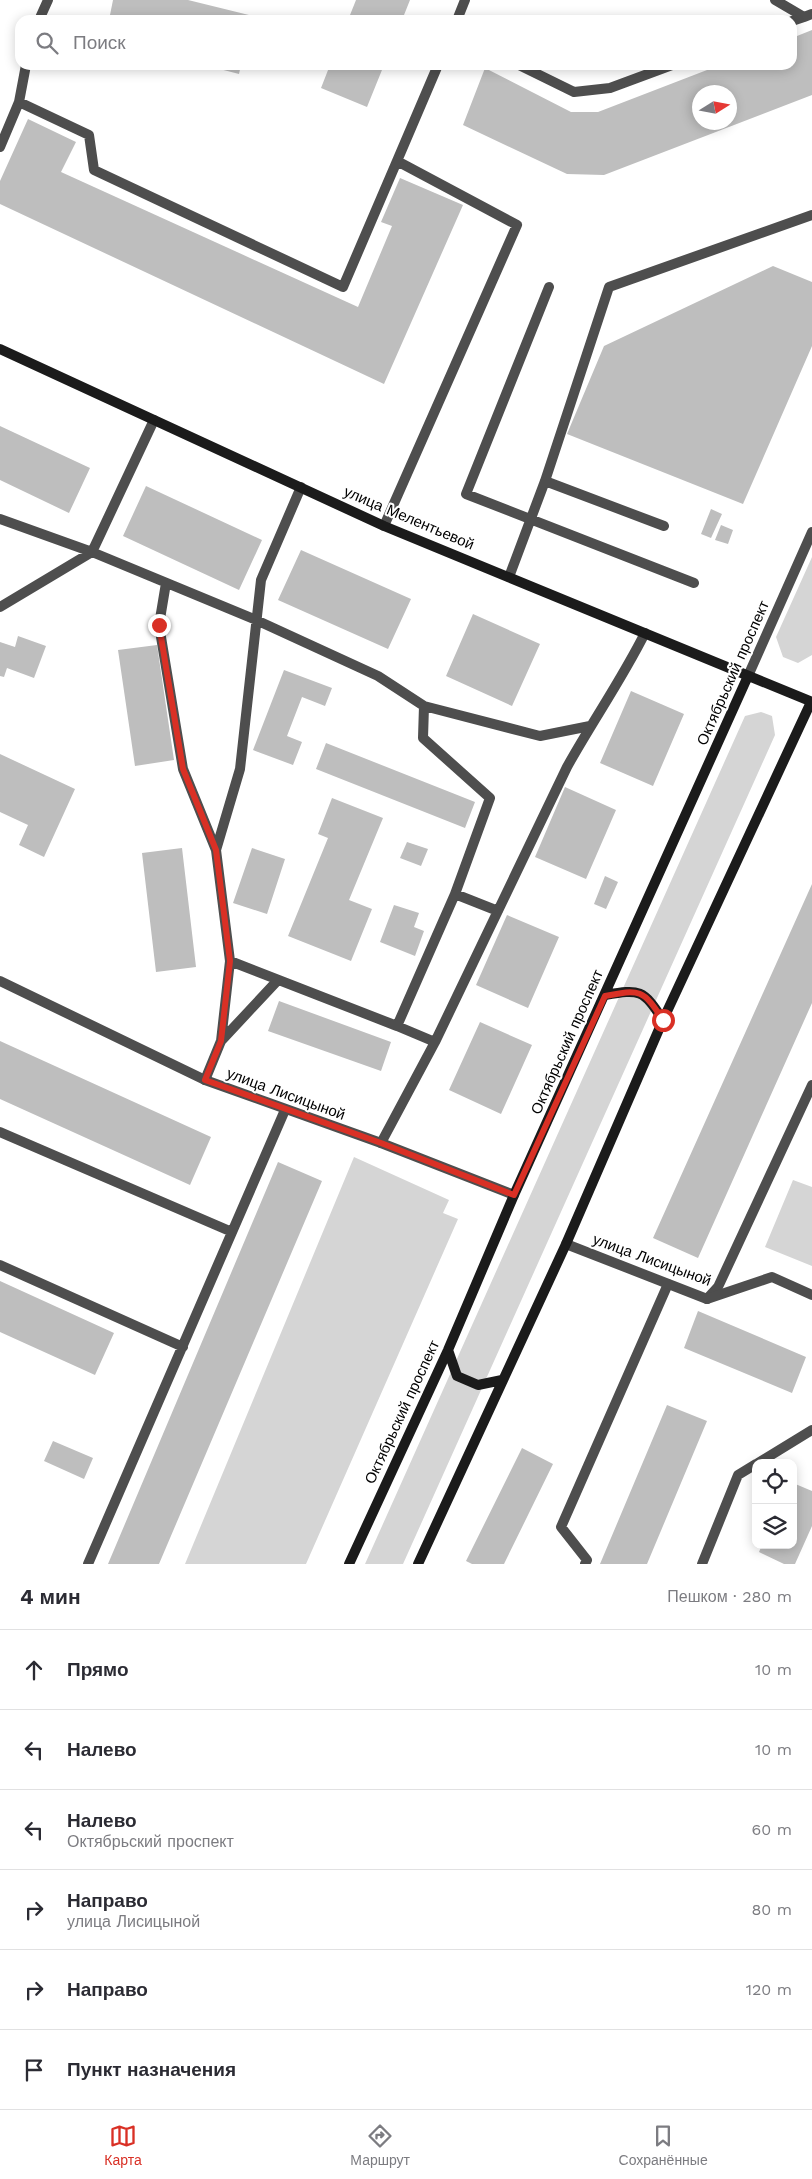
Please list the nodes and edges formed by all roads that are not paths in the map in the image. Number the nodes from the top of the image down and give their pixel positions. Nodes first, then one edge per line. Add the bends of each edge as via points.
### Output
1 (48, 0) edge
2 (465, 0) edge
3 (775, 0) edge
4 (42, 15) edge
5 (459, 15) edge
6 (808, 15) edge
7 (25, 70) edge
8 (436, 70) edge
9 (529, 70) edge
10 (659, 70) edge
11 (19, 102) junction
12 (0, 147) edge
13 (397, 161) junction
14 (812, 214) edge
15 (549, 287) dead end
16 (0, 349) edge
17 (154, 420) junction
18 (545, 481) junction
19 (300, 487) junction
20 (0, 519) edge
21 (531, 521) junction
22 (384, 526) junction
23 (664, 526) dead end
24 (812, 532) edge
25 (92, 552) junction
26 (509, 577) junction
27 (166, 583) junction
28 (694, 583) dead end
29 (0, 606) edge
30 (256, 620) junction
31 (645, 633) junction
32 (748, 676) junction
33 (812, 701) edge
34 (424, 706) junction
35 (590, 726) junction
36 (216, 850) junction
37 (455, 894) junction
38 (498, 912) junction
39 (230, 961) junction
40 (278, 980) junction
41 (0, 981) edge
42 (605, 996) junction
43 (663, 1020) junction
44 (397, 1026) junction
45 (221, 1041) junction
46 (435, 1042) junction
47 (205, 1080) junction
48 (812, 1085) edge
49 (286, 1110) junction
50 (0, 1132) edge
51 (381, 1143) junction
52 (514, 1195) junction
53 (232, 1232) junction
54 (566, 1244) junction
55 (0, 1265) edge
56 (668, 1284) junction
57 (812, 1295) edge
58 (707, 1300) junction
59 (183, 1347) junction
60 (448, 1350) junction
61 (502, 1380) junction
62 (812, 1430) edge
63 (764, 1459) edge
64 (752, 1466) edge
65 (88, 1564) edge
66 (348, 1564) edge
67 (418, 1564) edge
68 (585, 1564) edge
69 (702, 1564) edge

1 - 4 street
2 - 5 street
3 - 6 street
7 - 11 street
8 - 13 street
9 - 10 street via 574,92 610,88
11 - 12 street
11 - 13 street via 89,135 94,170 343,287
13 - 22 street via 517,225
14 - 18 street via 610,287
15 - 21 street via 466,494
16 - 17 main road, улица Мелентьевой
17 - 19 main road, улица Мелентьевой
17 - 25 street
18 - 21 street
18 - 23 street
19 - 22 main road, улица Мелентьевой
19 - 30 street via 261,580
20 - 25 street
21 - 26 street
21 - 28 street
22 - 26 main road, улица Мелентьевой
24 - 32 street, Октябрьский проспект
25 - 27 street
25 - 29 street
26 - 31 main road, улица Мелентьевой
27 - 30 street
27 - 36 street via 159,625 183,769
30 - 34 street via 378,676
30 - 36 street via 240,769
31 - 32 main road, улица Мелентьевой
31 - 35 street
32 - 33 main road, улица Мелентьевой
32 - 42 main road, Октябрьский проспект
33 - 43 main road
34 - 35 street via 540,736
34 - 37 street via 423,738 490,798
35 - 38 street
36 - 39 street
37 - 38 street
37 - 44 street
38 - 46 street
39 - 40 street
39 - 45 street
40 - 44 street
40 - 45 street
41 - 47 street, улица Лисицыной
42 - 43 main road via 633,991 650,999
42 - 52 main road, Октябрьский проспект
43 - 54 main road
44 - 46 street
45 - 47 street
46 - 51 street
47 - 49 street, улица Лисицыной
48 - 58 street via 718,1287
49 - 51 street, улица Лисицыной
49 - 53 street
50 - 53 street
51 - 52 street, улица Лисицыной
52 - 60 main road, Октябрьский проспект
53 - 59 street
54 - 56 street, улица Лисицыной
54 - 61 main road
55 - 59 street
56 - 58 street, улица Лисицыной
56 - 68 street via 561,1527 587,1560
57 - 58 street, улица Лисицыной via 772,1277
59 - 65 street
60 - 61 main road via 457,1376 478,1385
60 - 66 main road, Октябрьский проспект
61 - 67 main road
62 - 63 street
64 - 69 street via 738,1475

